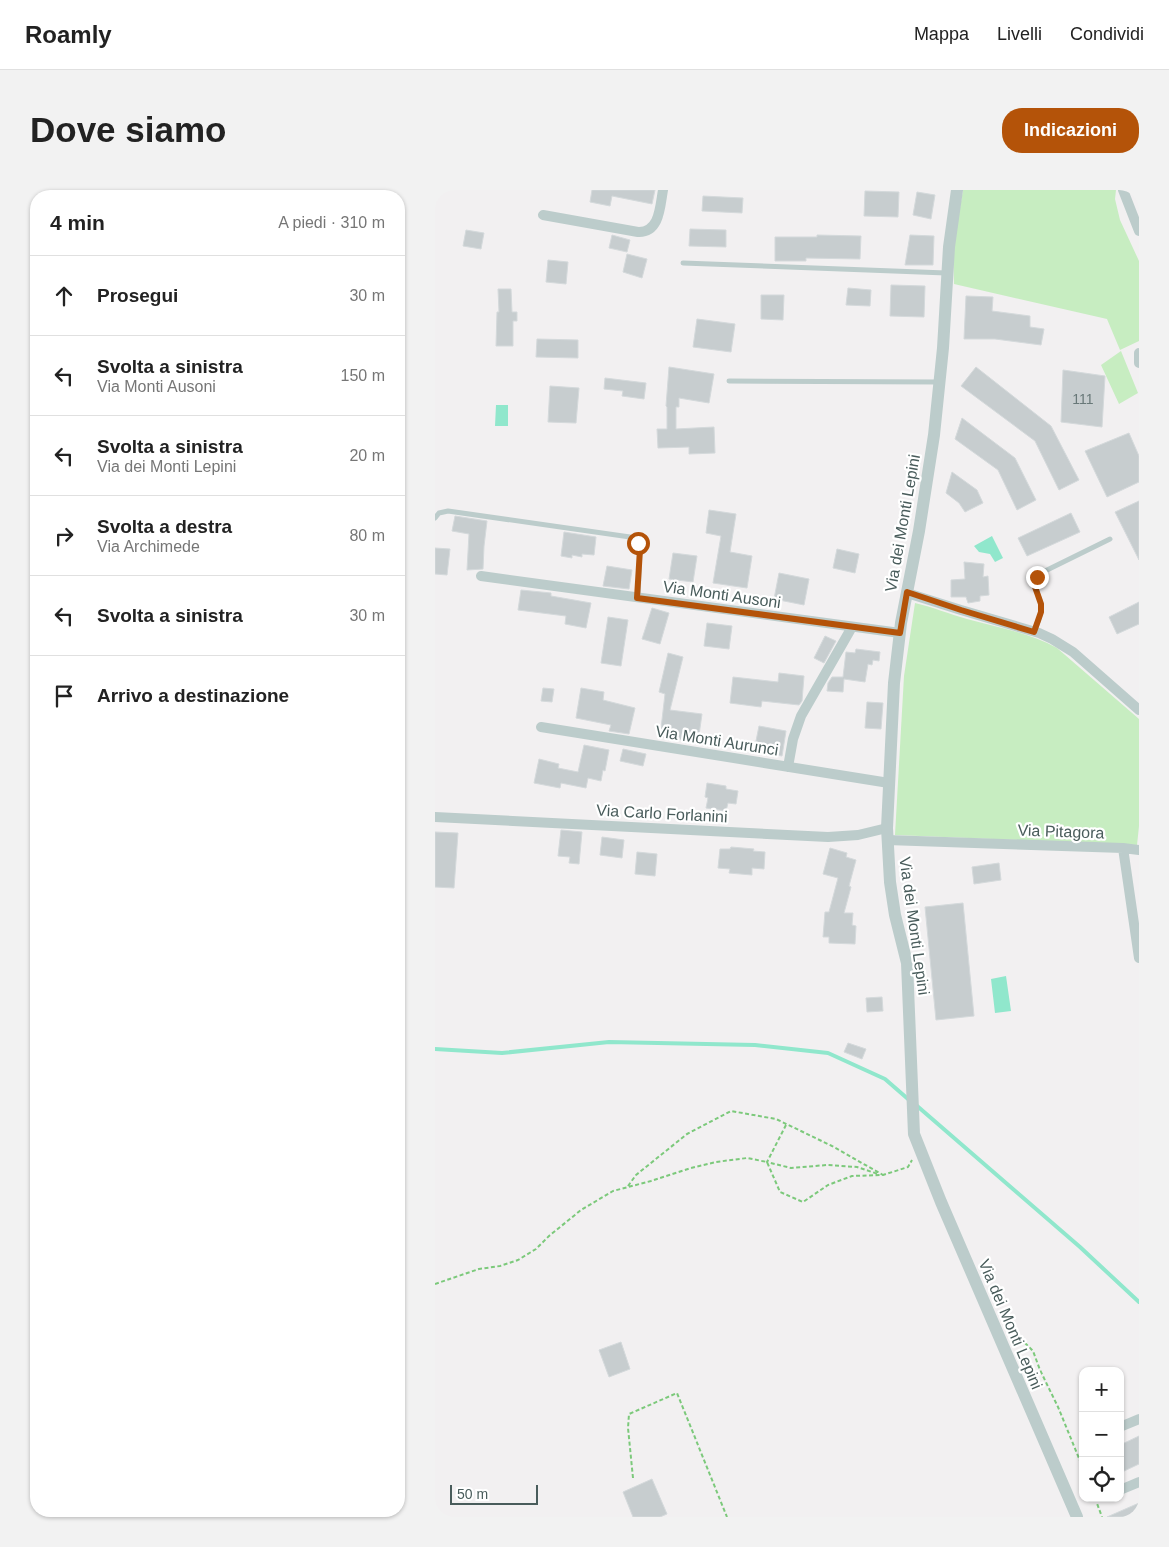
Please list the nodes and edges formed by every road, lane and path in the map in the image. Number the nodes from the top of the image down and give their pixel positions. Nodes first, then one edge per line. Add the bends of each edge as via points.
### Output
1 (663, 190) edge
2 (957, 190) edge
3 (1123, 190) edge
4 (543, 215) dead end
5 (1139, 232) edge
6 (683, 263) dead end
7 (947, 273) junction
8 (1139, 353) edge
9 (1139, 363) edge
10 (729, 381) dead end
11 (940, 382) junction
12 (435, 518) edge
13 (1110, 539) dead end
14 (481, 576) dead end
15 (907, 592) junction
16 (637, 598) junction
17 (852, 627) junction
18 (1034, 632) junction
19 (900, 633) junction
20 (1139, 710) edge
21 (541, 727) dead end
22 (789, 767) junction
23 (889, 783) junction
24 (435, 817) edge
25 (887, 834) junction
26 (1123, 848) junction
27 (1139, 850) edge
28 (1139, 958) edge
29 (787, 1124) junction
30 (919, 1145) junction
31 (767, 1162) junction
32 (883, 1175) junction
33 (628, 1187) junction
34 (435, 1284) edge
35 (996, 1328) junction
36 (1139, 1419) edge
37 (1124, 1425) edge
38 (1079, 1458) edge
39 (633, 1478) dead end
40 (1139, 1482) edge
41 (1124, 1488) edge
42 (1096, 1502) edge
43 (727, 1517) edge
44 (1077, 1517) edge
45 (1102, 1517) edge

1 - 4 street via 657,221 645,232
2 - 7 street, Via dei Monti Lepini
3 - 5 street
6 - 7 lane
7 - 11 street, Via dei Monti Lepini
8 - 9 street
10 - 11 lane
11 - 15 street, Via dei Monti Lepini via 927,482
12 - 16 lane via 447,511 630,537 640,549
13 - 18 lane via 1037,577 1034,584 1041,612
14 - 16 street, Via Monti Ausoni
15 - 18 street
15 - 19 street, Via dei Monti Lepini
16 - 17 street, Via Monti Ausoni
17 - 19 street, Via Monti Ausoni
17 - 22 street via 801,716 793,739
18 - 20 street via 1068,649
19 - 23 street, Via dei Monti Lepini
21 - 22 street, Via Monti Aurunci
22 - 23 street, Via Monti Aurunci
23 - 25 street, Via dei Monti Lepini
24 - 25 street, Via Carlo Forlanini via 828,836
25 - 26 street, Via Pitagora
25 - 30 street, Via dei Monti Lepini via 892,899 907,963 914,1134
26 - 27 street
26 - 28 street, Via Pitagora
29 - 31 path
29 - 32 path
29 - 33 path via 776,1118 731,1112 687,1134 636,1175
30 - 32 path via 908,1167
30 - 35 street, Via dei Monti Lepini
31 - 32 path via 791,1168 827,1165 857,1168
31 - 32 path via 780,1192 803,1202 829,1185 852,1176
31 - 33 path via 747,1158 716,1162
33 - 34 path via 613,1191 581,1210 536,1249 518,1260
35 - 38 path via 1014,1332 1033,1351
35 - 44 street, Via dei Monti Lepini
36 - 37 street
39 - 43 path via 629,1414 677,1393
40 - 41 street
42 - 45 path

